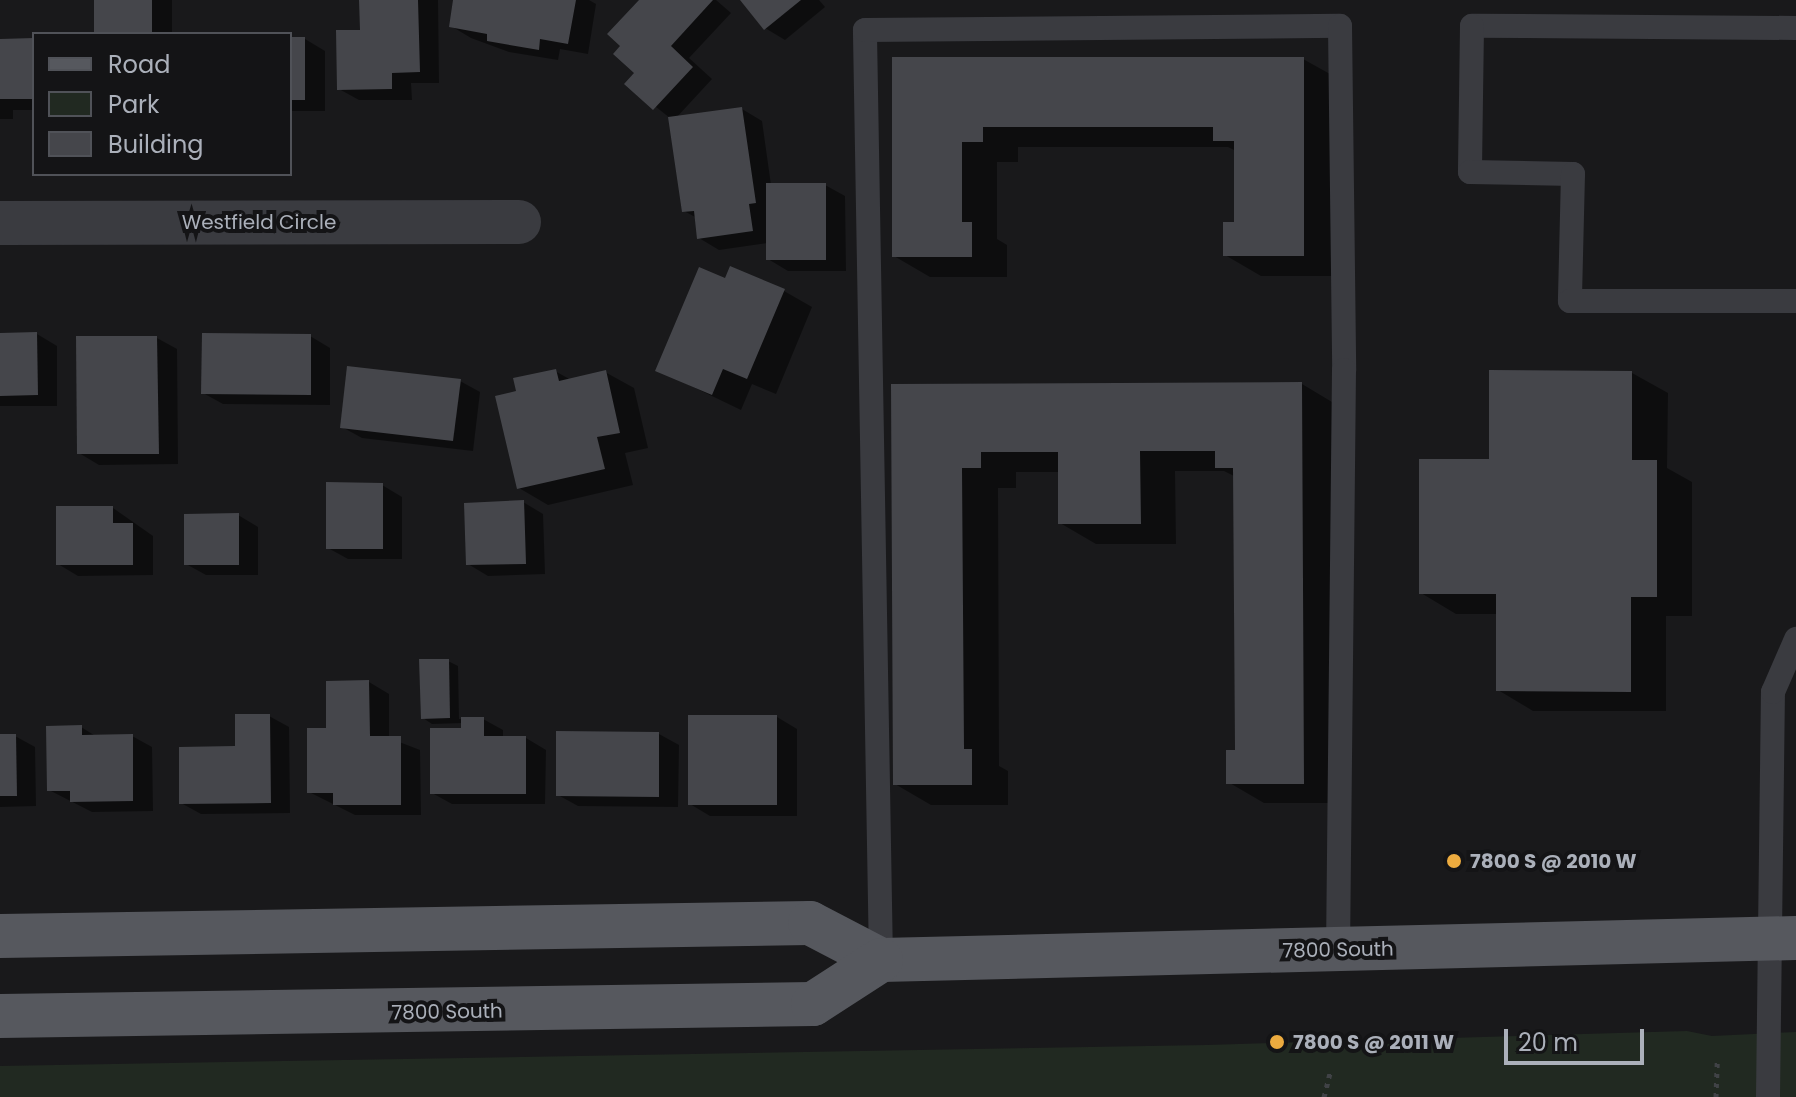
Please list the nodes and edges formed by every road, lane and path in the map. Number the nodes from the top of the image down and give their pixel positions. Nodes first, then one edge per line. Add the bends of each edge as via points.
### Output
1 (1796, 28) edge
2 (519, 222) dead end
3 (0, 223) edge
4 (1796, 301) edge
5 (1796, 639) edge
6 (0, 936) edge
7 (1782, 938) edge
8 (1338, 951) junction
9 (881, 960) junction
10 (0, 1016) edge
11 (1717, 1059) dead end
12 (1330, 1073) dead end
13 (1324, 1097) edge
14 (1716, 1097) edge
15 (1768, 1097) edge

1 - 4 lane via 1472,26 1470,172 1573,174 1570,301
2 - 3 street, Westfield Circle
5 - 7 lane via 1773,692
6 - 9 main road, 7800 South via 810,923
7 - 8 main road, 7800 South
7 - 15 lane
8 - 9 main road, 7800 South
8 - 9 lane via 1344,370 1340,26 865,30
9 - 10 main road, 7800 South via 813,1004
11 - 14 path
12 - 13 path

